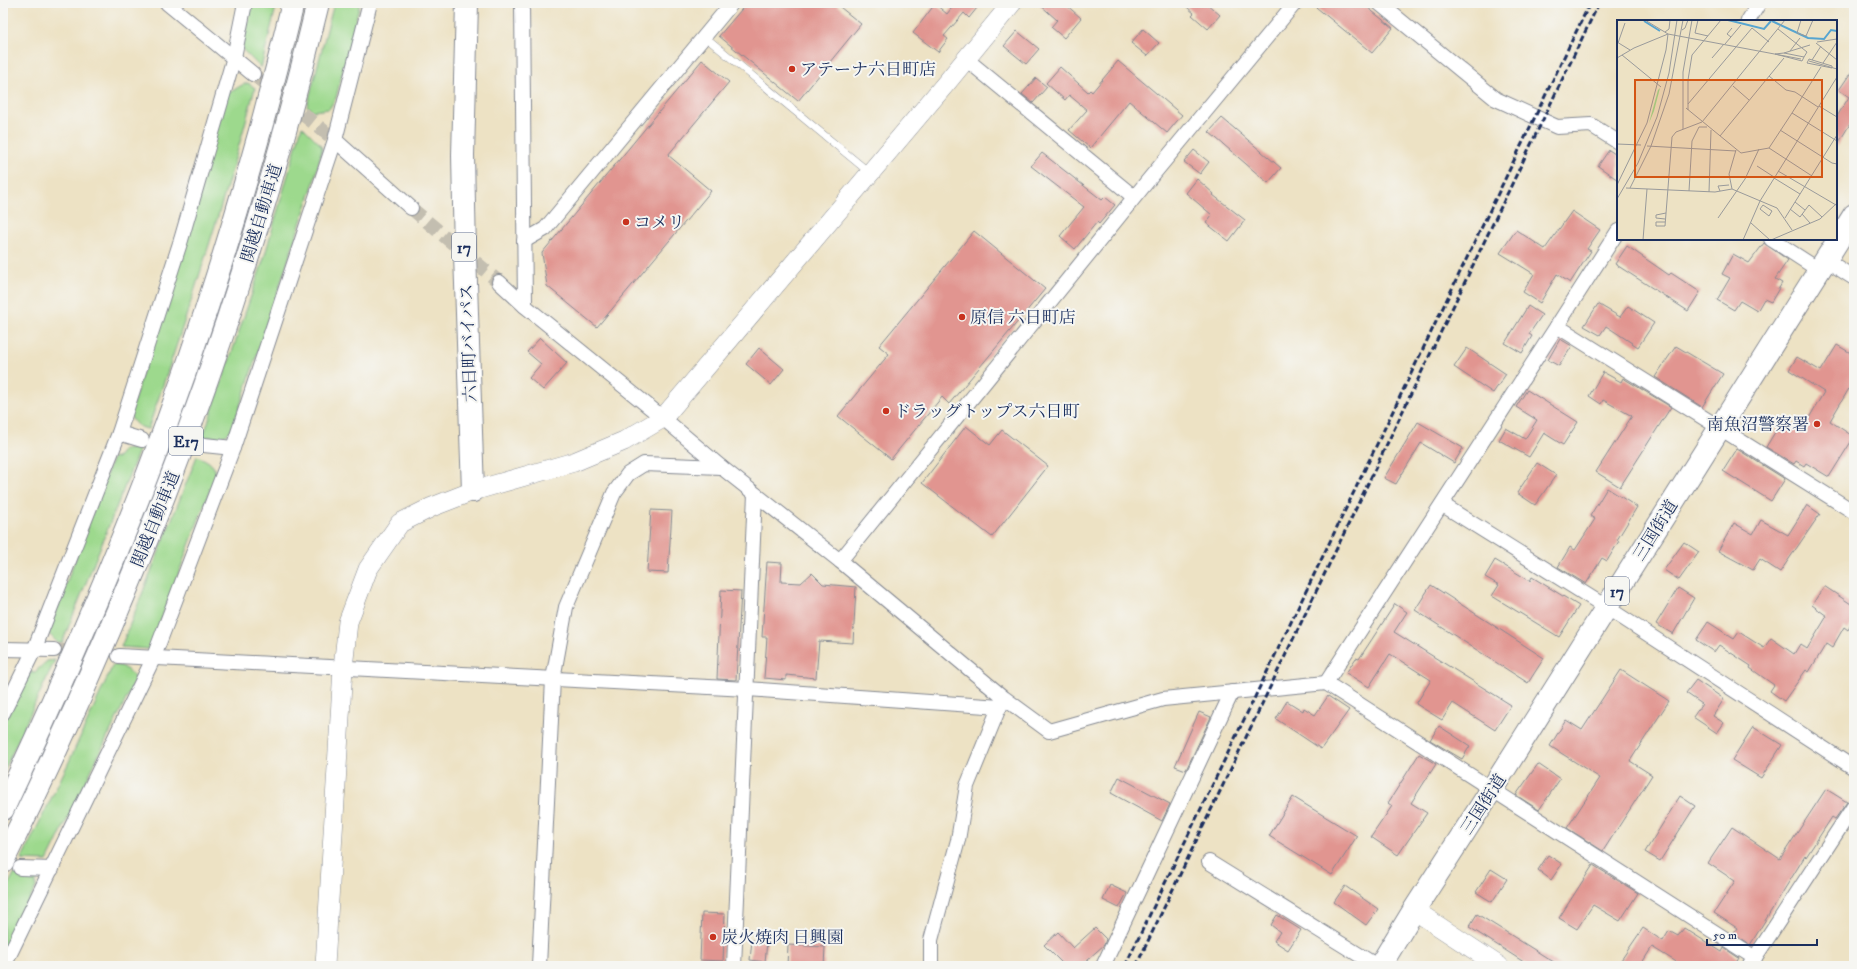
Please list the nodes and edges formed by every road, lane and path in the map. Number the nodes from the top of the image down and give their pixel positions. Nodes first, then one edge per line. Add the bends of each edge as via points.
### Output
1 (167, 3) edge
2 (245, 3) edge
3 (293, 3) edge
4 (318, 3) edge
5 (370, 3) edge
6 (467, 3) edge
7 (522, 3) edge
8 (732, 3) edge
9 (1012, 3) edge
10 (1295, 3) edge
11 (1379, 3) edge
12 (1759, 3) edge
13 (1749, 20) edge
14 (704, 36) junction
15 (234, 57) junction
16 (966, 59) junction
17 (253, 74) tunnel mouth
18 (335, 140) junction
19 (1617, 141) edge
20 (870, 173) junction
21 (1134, 197) junction
22 (411, 208) tunnel mouth
23 (1854, 215) edge
24 (1617, 233) edge
25 (1773, 240) edge
26 (524, 241) junction
27 (1822, 265) junction
28 (1854, 278) edge
29 (499, 282) tunnel mouth
30 (525, 306) junction
31 (1557, 326) junction
32 (663, 418) junction
33 (1720, 428) junction
34 (119, 433) junction
35 (142, 440) dead end
36 (204, 445) dead end
37 (233, 448) junction
38 (721, 467) junction
39 (473, 491) junction
40 (755, 494) junction
41 (1443, 505) junction
42 (1854, 512) edge
43 (840, 560) junction
44 (1606, 607) junction
45 (3, 648) edge
46 (34, 650) junction
47 (54, 650) tunnel mouth
48 (119, 656) tunnel mouth
49 (153, 659) junction
50 (343, 668) junction
51 (553, 679) junction
52 (1326, 683) junction
53 (747, 689) junction
54 (1232, 692) junction
55 (1002, 702) junction
56 (3, 714) edge
57 (1854, 768) edge
58 (1492, 789) junction
59 (1854, 806) edge
60 (3, 809) edge
61 (1209, 862) dead end
62 (12, 864) edge
63 (52, 869) junction
64 (1414, 910) junction
65 (1752, 962) edge
66 (4, 966) edge
67 (325, 966) edge
68 (538, 966) edge
69 (734, 966) edge
70 (931, 966) edge
71 (1103, 966) edge
72 (1377, 966) edge
73 (1380, 966) edge
74 (1499, 966) edge

1 - 15 street
2 - 15 street
3 - 60 highway, 関越自動車道 / E17 via 255,149 185,372 146,480 98,599 52,706
4 - 62 highway, 関越自動車道 / E17 via 278,157 210,374 170,485
5 - 18 street
6 - 39 highway, 六日町バイパス / 17 via 463,155
7 - 26 street
8 - 14 street
9 - 16 street
10 - 21 street
11 - 19 street via 1496,99 1557,127 1591,125
12 - 13 street
14 - 20 lane
14 - 26 street via 545,229
15 - 17 street
15 - 34 street via 181,240
16 - 20 street
16 - 21 street
18 - 22 street
18 - 37 street
20 - 32 street
21 - 43 street
23 - 27 highway, 三国街道 / 17
24 - 31 street
25 - 27 street
26 - 30 street
27 - 28 street
27 - 33 highway, 三国街道 / 17
29 - 30 street
30 - 32 street
31 - 33 street
31 - 41 street
32 - 38 street
32 - 39 street via 624,441 574,462
33 - 42 street
33 - 44 highway, 三国街道 / 17
34 - 35 street
34 - 46 street
36 - 37 street
37 - 49 street
38 - 40 street
38 - 51 street via 644,464 628,474 614,493 566,607
39 - 50 street via 400,523 368,569 348,622
40 - 43 street
40 - 53 street
41 - 44 street
41 - 52 street
43 - 55 street
44 - 57 street
44 - 58 highway, 三国街道 / 17
45 - 46 street
46 - 47 street
46 - 56 street
48 - 49 street
49 - 50 street
49 - 63 street
50 - 51 street
50 - 67 street
51 - 53 street
51 - 68 street
52 - 54 street
52 - 58 street
53 - 55 street
53 - 69 street
54 - 55 street via 1163,699 1049,731
54 - 71 street
55 - 70 street via 967,786 958,840 931,940
58 - 64 highway, 三国街道 / 17
58 - 65 street
59 - 65 street
61 - 72 street
62 - 63 street
63 - 66 street
64 - 73 highway, 三国街道 / 17
64 - 74 street

